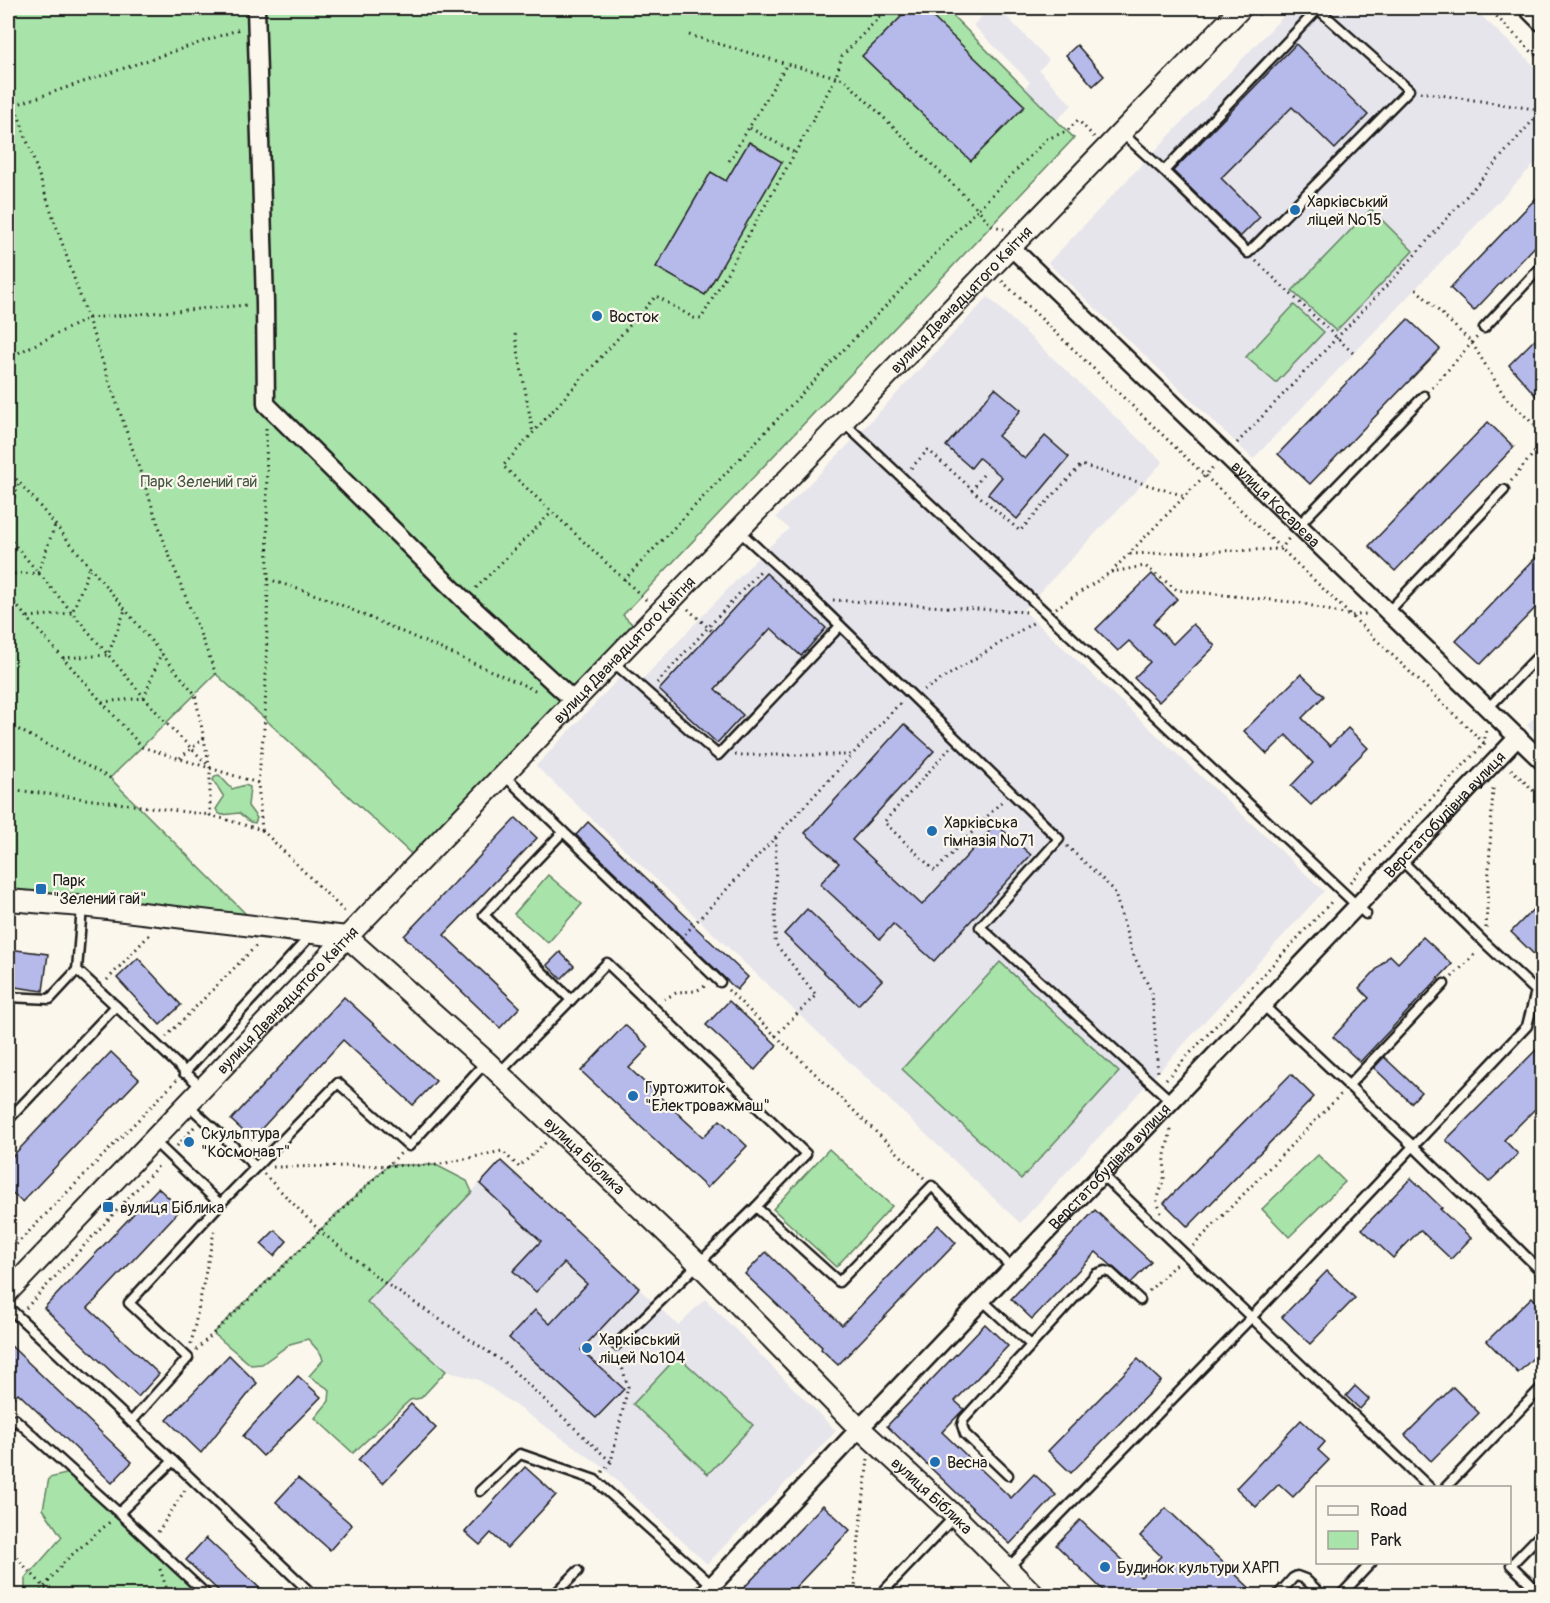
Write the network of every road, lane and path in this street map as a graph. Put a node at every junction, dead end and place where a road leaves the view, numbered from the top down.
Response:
1 (888, 8) edge
2 (1241, 8) edge
3 (1317, 8) edge
4 (1488, 8) edge
5 (1531, 8) edge
6 (256, 16) edge
7 (1542, 19) edge
8 (689, 35) dead end
9 (1542, 62) edge
10 (787, 64) junction
11 (836, 77) junction
12 (8, 85) edge
13 (1409, 90) junction
14 (9, 96) edge
15 (15, 105) junction
16 (1542, 110) edge
17 (749, 128) junction
18 (1121, 132) junction
19 (1095, 138) dead end
20 (795, 153) junction
21 (729, 162) dead end
22 (1164, 171) junction
23 (978, 209) junction
24 (1009, 239) junction
25 (1248, 254) junction
26 (1542, 266) edge
27 (1001, 280) dead end
28 (1416, 289) dead end
29 (265, 303) junction
30 (89, 318) junction
31 (1484, 328) joint
32 (515, 334) dead end
33 (1472, 343) junction
34 (1354, 354) dead end
35 (8, 358) edge
36 (1424, 396) joint
37 (266, 404) junction
38 (843, 422) junction
39 (1542, 432) edge
40 (533, 433) junction
41 (1542, 442) edge
42 (1226, 454) junction
43 (8, 470) edge
44 (907, 472) dead end
45 (983, 475) dead end
46 (1205, 476) junction
47 (19, 483) junction
48 (972, 490) junction
49 (1504, 490) joint
50 (553, 512) junction
51 (8, 514) edge
52 (55, 525) junction
53 (1299, 525) junction
54 (738, 530) junction
55 (8, 537) edge
56 (1281, 549) junction
57 (1128, 554) dead end
58 (771, 560) junction
59 (90, 567) junction
60 (1111, 572) dead end
61 (38, 573) junction
62 (8, 574) edge
63 (268, 579) junction
64 (624, 580) junction
65 (8, 596) edge
66 (463, 599) junction
67 (647, 602) dead end
68 (685, 606) dead end
69 (125, 610) junction
70 (1388, 612) junction
71 (72, 613) junction
72 (1048, 614) junction
73 (1351, 616) junction
74 (27, 617) junction
75 (840, 626) junction
76 (708, 627) junction
77 (712, 632) dead end
78 (1542, 652) edge
79 (161, 653) junction
80 (108, 656) junction
81 (63, 658) junction
82 (612, 661) junction
83 (216, 674) dead end
84 (543, 693) dead end
85 (647, 693) junction
86 (913, 696) junction
87 (144, 698) junction
88 (574, 701) junction
89 (102, 702) junction
90 (1488, 708) junction
91 (8, 724) edge
92 (1518, 736) junction
93 (204, 738) junction
94 (957, 740) junction
95 (1484, 744) junction
96 (191, 748) junction
97 (718, 755) junction
98 (852, 755) junction
99 (1498, 757) junction
100 (179, 758) junction
101 (1542, 760) edge
102 (210, 767) junction
103 (503, 775) junction
104 (110, 778) dead end
105 (1494, 780) dead end
106 (258, 783) junction
107 (8, 789) edge
108 (1011, 792) junction
109 (1542, 799) edge
110 (210, 815) junction
111 (262, 830) junction
112 (563, 832) junction
113 (776, 836) junction
114 (1059, 839) junction
115 (1401, 860) junction
116 (1342, 891) junction
117 (8, 900) edge
118 (82, 906) junction
119 (1361, 910) junction
120 (347, 914) dead end
121 (152, 932) dead end
122 (313, 933) junction
123 (265, 936) dead end
124 (347, 937) junction
125 (677, 942) junction
126 (1485, 944) junction
127 (77, 970) junction
128 (718, 981) junction
129 (1444, 984) joint
130 (102, 986) dead end
131 (1539, 988) edge
132 (8, 997) edge
133 (571, 1000) junction
134 (651, 1005) junction
135 (1263, 1005) junction
136 (116, 1006) junction
137 (776, 1036) junction
138 (161, 1041) dead end
139 (493, 1067) junction
140 (184, 1073) junction
141 (1348, 1086) junction
142 (202, 1088) junction
143 (1158, 1089) junction
144 (1171, 1101) junction
145 (188, 1104) junction
146 (202, 1118) junction
147 (8, 1120) edge
148 (153, 1140) junction
149 (546, 1142) dead end
150 (409, 1146) junction
151 (1413, 1146) junction
152 (168, 1154) junction
153 (388, 1166) junction
154 (256, 1167) junction
155 (1101, 1174) junction
156 (932, 1186) junction
157 (220, 1204) junction
158 (756, 1207) junction
159 (1163, 1219) dead end
160 (320, 1231) junction
161 (8, 1236) edge
162 (16, 1245) junction
163 (1190, 1249) dead end
164 (8, 1253) edge
165 (1182, 1258) dead end
166 (698, 1263) junction
167 (1012, 1268) junction
168 (1542, 1272) edge
169 (8, 1292) edge
170 (982, 1300) junction
171 (1140, 1300) joint
172 (8, 1307) edge
173 (18, 1317) junction
174 (616, 1345) joint
175 (1031, 1345) junction
176 (188, 1358) junction
177 (1542, 1387) edge
178 (131, 1422) junction
179 (8, 1427) edge
180 (860, 1428) junction
181 (869, 1453) dead end
182 (173, 1461) junction
183 (1008, 1475) dead end
184 (192, 1479) junction
185 (1428, 1486) edge
186 (1447, 1486) edge
187 (480, 1491) dead end
188 (119, 1513) junction
189 (955, 1516) junction
190 (1542, 1533) edge
191 (151, 1543) junction
192 (8, 1549) edge
193 (1511, 1563) edge
194 (1371, 1564) edge
195 (1510, 1564) edge
196 (1008, 1569) junction
197 (578, 1571) dead end
198 (44, 1587) junction
199 (707, 1590) edge
200 (882, 1595) edge
201 (1542, 1595) edge
202 (37, 1596) edge
203 (53, 1596) edge
204 (169, 1596) edge
205 (208, 1596) edge
206 (314, 1596) edge
207 (553, 1596) edge
208 (861, 1596) edge
209 (1035, 1596) edge
210 (1277, 1596) edge
211 (1323, 1596) edge
212 (1340, 1596) edge

1 - 11 path
2 - 18 street, вулиця Дванадцятого Квітня
3 - 13 lane
3 - 22 lane
4 - 9 path
5 - 7 main road
6 - 15 path
6 - 29 street
8 - 10 path
10 - 11 path
10 - 17 path
11 - 20 path
11 - 23 path
12 - 14 path
13 - 16 path
13 - 25 lane
14 - 15 path
15 - 30 path
16 - 42 path
17 - 20 path
17 - 21 path
18 - 22 lane
18 - 24 street, вулиця Дванадцятого Квітня
19 - 23 path
20 - 40 path
22 - 25 lane
23 - 24 path
23 - 64 path
24 - 38 street, вулиця Дванадцятого Квітня
24 - 42 street, вулиця Косарєва
25 - 34 path
26 - 31 lane
27 - 46 path
28 - 33 path
29 - 30 path
29 - 37 street
30 - 35 path
30 - 83 path
31 - 33 path
32 - 40 path
33 - 36 path
33 - 39 path
36 - 53 lane
37 - 63 path
37 - 66 street
38 - 54 street, вулиця Дванадцятого Квітня
38 - 72 lane
40 - 50 path
41 - 49 path
42 - 46 path
42 - 53 street, вулиця Косарєва
43 - 47 path
44 - 48 path
45 - 48 path
46 - 48 path
46 - 56 path
47 - 51 path
47 - 52 path
49 - 70 lane
50 - 64 path
50 - 66 path
52 - 59 path
52 - 61 path
53 - 56 path
53 - 70 street, вулиця Косарєва
54 - 58 lane
54 - 82 street, вулиця Дванадцятого Квітня
55 - 61 path
56 - 57 path
56 - 73 path
58 - 75 lane
58 - 76 path
59 - 69 path
59 - 71 path
60 - 73 path
61 - 62 path
61 - 71 path
63 - 84 path
63 - 106 path
64 - 67 path
65 - 74 path
66 - 88 street
68 - 76 path
69 - 79 path
69 - 80 path
70 - 73 path
70 - 90 street, вулиця Косарєва
71 - 74 path
71 - 80 path
72 - 86 path
72 - 116 lane
73 - 95 path
74 - 81 path
75 - 86 lane
75 - 97 lane
76 - 77 path
76 - 85 path
78 - 90 lane
79 - 87 path
79 - 93 path
80 - 81 path
80 - 87 path
81 - 89 path
82 - 85 lane
82 - 88 street, вулиця Дванадцятого Квітня
85 - 97 lane
86 - 94 lane
86 - 98 path
87 - 89 path
87 - 96 path
88 - 103 street, вулиця Дванадцятого Квітня
89 - 100 path
90 - 92 street, вулиця Косарєва
91 - 104 path
92 - 99 street, Верстатобудівна вулиця
92 - 101 street, вулиця Косарєва
93 - 96 path
93 - 102 path
94 - 108 lane
94 - 108 path
95 - 99 path
95 - 116 path
96 - 100 path
96 - 102 path
97 - 98 path
98 - 113 path
99 - 109 path
99 - 115 street, Верстатобудівна вулиця
100 - 102 path
102 - 106 path
102 - 110 path
103 - 112 lane
103 - 124 street, вулиця Дванадцятого Квітня
105 - 126 path
106 - 111 path
107 - 110 path
108 - 114 lane
110 - 111 path
111 - 120 path
112 - 125 lane
112 - 133 lane
113 - 125 path
113 - 137 path
114 - 143 path
114 - 143 lane
115 - 119 street, Верстатобудівна вулиця
115 - 126 lane
116 - 119 lane
116 - 143 path
117 - 118 street
118 - 122 street
118 - 127 lane
119 - 135 street, Верстатобудівна вулиця
121 - 130 path
122 - 124 street
122 - 140 lane
123 - 138 path
124 - 139 street, вулиця Біблика
124 - 142 street, вулиця Дванадцятого Квітня
125 - 128 lane
126 - 129 path
126 - 131 lane
127 - 132 lane
127 - 136 lane
128 - 134 path
128 - 137 path
129 - 141 lane
131 - 151 lane
133 - 134 lane
133 - 139 lane
134 - 158 lane
135 - 141 lane
135 - 144 street, Верстатобудівна вулиця
136 - 140 lane
136 - 147 lane
137 - 156 path
139 - 150 lane
139 - 166 street, вулиця Біблика
140 - 142 lane
140 - 162 path
141 - 151 lane
141 - 163 path
142 - 145 street, вулиця Дванадцятого Квітня
143 - 144 lane
144 - 155 street, Верстатобудівна вулиця
144 - 159 path
145 - 146 lane
145 - 148 street, вулиця Дванадцятого Квітня
146 - 152 path
146 - 154 lane
148 - 152 lane
148 - 169 street, вулиця Дванадцятого Квітня
149 - 153 path
150 - 153 path
150 - 154 lane
151 - 168 lane
151 - 196 lane
152 - 157 lane
152 - 173 path
153 - 154 path
153 - 160 path
154 - 157 lane
154 - 160 path
155 - 167 street, Верстатобудівна вулиця
155 - 185 lane
156 - 158 lane
156 - 167 lane
157 - 176 path
157 - 176 lane
158 - 166 lane
160 - 174 path
160 - 176 path
161 - 162 path
162 - 164 path
165 - 171 path
166 - 174 lane
166 - 180 street, вулиця Біблика
167 - 170 street, Верстатобудівна вулиця
170 - 175 lane
170 - 180 street, Верстатобудівна вулиця
171 - 175 lane
172 - 173 lane
173 - 178 lane
175 - 183 lane
176 - 178 lane
177 - 186 lane
178 - 182 lane
179 - 188 lane
180 - 189 street, вулиця Біблика
180 - 199 street, Верстатобудівна вулиця
181 - 208 path
182 - 184 lane
182 - 188 lane
184 - 191 path
184 - 206 lane
187 - 199 lane
188 - 191 lane
188 - 198 path
189 - 196 street, вулиця Біблика
189 - 200 lane
190 - 193 lane
191 - 204 path
191 - 205 lane
192 - 198 path
194 - 212 lane
195 - 201 lane
196 - 209 street, вулиця Біблика
197 - 207 lane
198 - 202 path
198 - 203 path
210 - 211 lane

